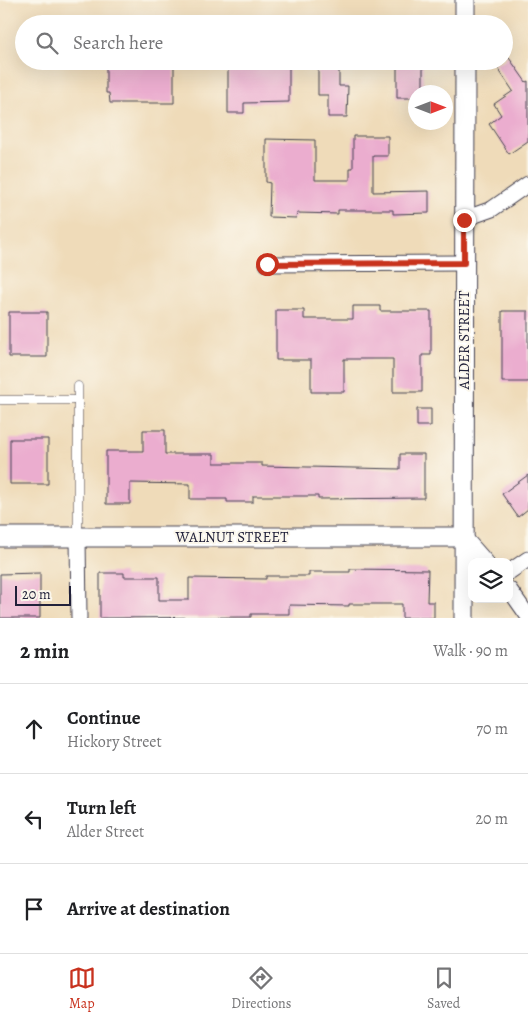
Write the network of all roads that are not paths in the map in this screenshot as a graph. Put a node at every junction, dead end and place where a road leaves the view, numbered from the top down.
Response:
1 (465, 0) edge
2 (465, 15) edge
3 (465, 70) edge
4 (528, 184) edge
5 (464, 220) junction
6 (464, 263) junction
7 (267, 264) dead end
8 (78, 386) dead end
9 (0, 400) edge
10 (78, 400) junction
11 (0, 536) edge
12 (78, 537) junction
13 (464, 537) junction
14 (482, 558) edge
15 (528, 559) edge
16 (513, 569) edge
17 (513, 595) edge
18 (528, 616) edge
19 (79, 618) edge
20 (464, 618) edge

1 - 2 street
3 - 5 street, ALDER STREET
4 - 5 street
5 - 6 street, ALDER STREET
6 - 7 street
6 - 13 street, ALDER STREET
8 - 10 lane
9 - 10 lane
10 - 12 lane
11 - 12 street, WALNUT STREET
12 - 13 street, WALNUT STREET
12 - 19 street
13 - 14 street
13 - 20 street, ALDER STREET
15 - 16 street
17 - 18 street

